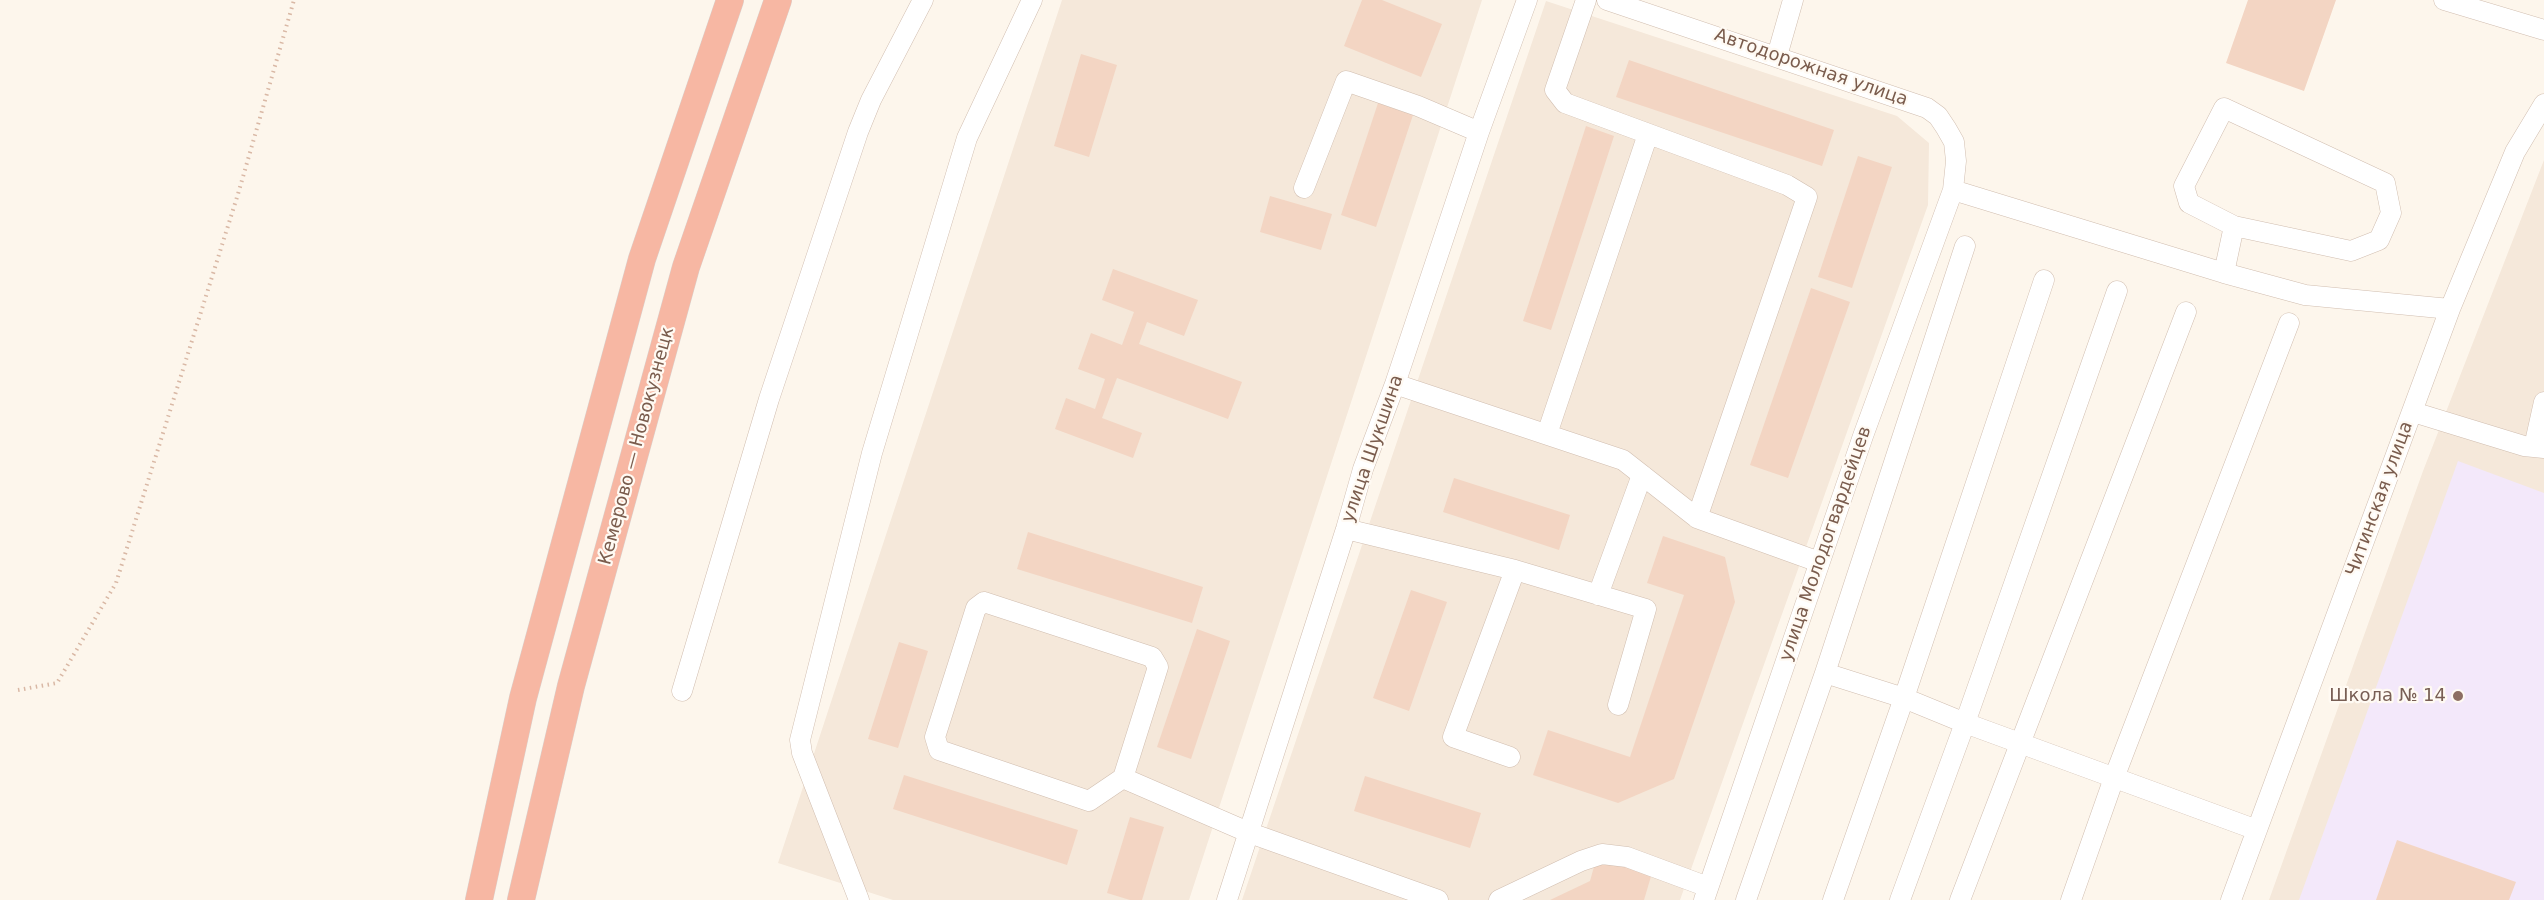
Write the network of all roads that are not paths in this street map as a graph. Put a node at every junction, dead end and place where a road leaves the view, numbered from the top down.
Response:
1 (730, 0) edge
2 (778, 0) edge
3 (923, 0) edge
4 (1032, 0) edge
5 (1527, 0) edge
6 (1586, 0) edge
7 (1607, 0) edge
8 (1793, 0) edge
9 (2444, 0) edge
10 (2544, 30) edge
11 (1777, 56) junction
12 (2544, 105) edge
13 (2536, 131) edge
14 (1479, 132) junction
15 (1648, 134) junction
16 (1304, 188) dead end
17 (1953, 190) junction
18 (2235, 226) junction
19 (1965, 246) dead end
20 (2224, 273) junction
21 (2044, 280) dead end
22 (2117, 291) dead end
23 (2450, 309) junction
24 (2186, 312) dead end
25 (2289, 323) dead end
26 (1395, 384) junction
27 (2544, 402) edge
28 (2413, 412) junction
29 (1547, 434) junction
30 (2539, 448) edge
31 (1642, 475) junction
32 (1697, 518) junction
33 (1346, 529) junction
34 (1820, 562) junction
35 (1515, 570) junction
36 (1598, 595) junction
37 (1824, 673) junction
38 (682, 691) dead end
39 (1904, 698) junction
40 (1618, 705) dead end
41 (1965, 723) junction
42 (2020, 743) junction
43 (1510, 758) dead end
44 (1122, 778) junction
45 (2114, 778) junction
46 (2257, 830) junction
47 (1250, 832) junction
48 (1706, 893) edge
49 (479, 900) edge
50 (521, 900) edge
51 (859, 900) edge
52 (1227, 900) edge
53 (1438, 900) edge
54 (1499, 900) edge
55 (1746, 900) edge
56 (1833, 900) edge
57 (1900, 900) edge
58 (1960, 900) edge
59 (2071, 900) edge
60 (2231, 900) edge

1 - 49 highway
2 - 50 highway, Кемерово — Новокузнецк
3 - 38 street
4 - 51 street
5 - 14 street, улица Шукшина
6 - 15 street
7 - 11 street, Автодорожная улица
8 - 11 street
9 - 10 street
11 - 17 street, Автодорожная улица
12 - 13 street, Читинская улица
13 - 23 street, Читинская улица
14 - 16 street
14 - 26 street, улица Шукшина
15 - 29 street
15 - 32 street
17 - 20 street
17 - 34 street, улица Молодогвардейцев
18 - 18 street
18 - 20 street
19 - 37 street
20 - 23 street
21 - 39 street
22 - 41 street
23 - 28 street, Читинская улица
24 - 42 street
25 - 45 street
26 - 29 street
26 - 33 street, улица Шукшина
27 - 30 street
28 - 30 street
28 - 46 street, Читинская улица
29 - 31 street
31 - 32 street
31 - 36 street
32 - 34 street
33 - 35 street
33 - 47 street, улица Шукшина
34 - 48 street, улица Молодогвардейцев
35 - 36 street
35 - 43 street
36 - 40 street
37 - 39 street
37 - 55 street
39 - 41 street
39 - 56 street
41 - 42 street
41 - 57 street
42 - 45 street
42 - 58 street
44 - 44 street
44 - 47 street
45 - 46 street
45 - 59 street
46 - 60 street, Читинская улица
47 - 52 street, улица Шукшина
47 - 53 street
48 - 54 street

